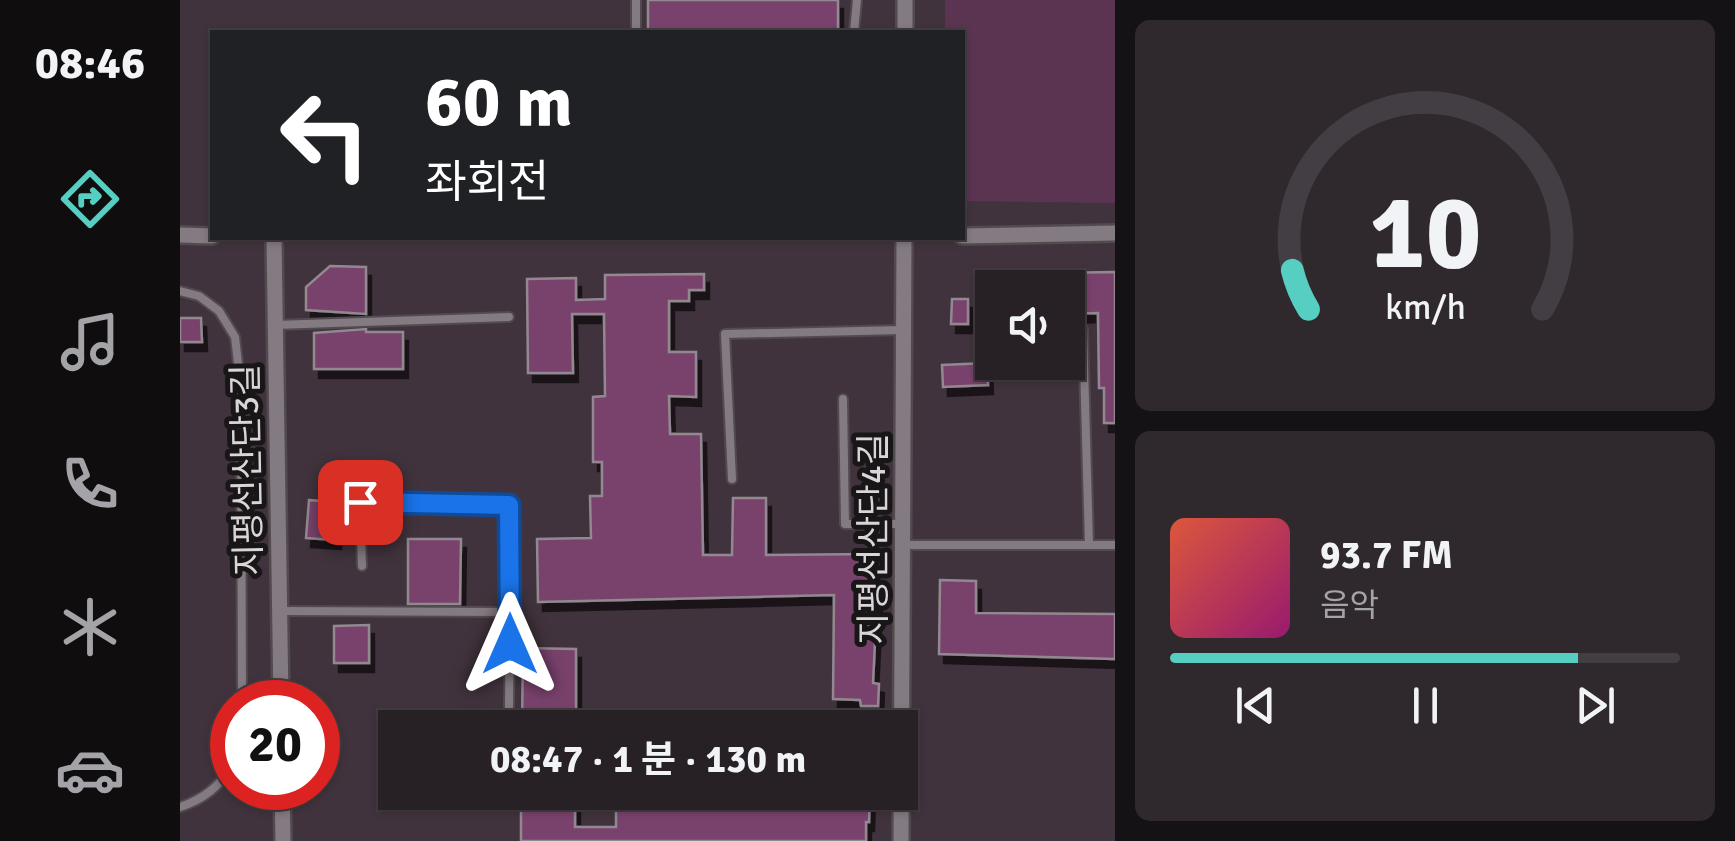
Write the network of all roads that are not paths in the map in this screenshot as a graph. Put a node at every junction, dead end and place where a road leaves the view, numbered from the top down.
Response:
1 (636, 0) edge
2 (857, 0) edge
3 (905, 0) edge
4 (636, 30) edge
5 (854, 30) edge
6 (904, 30) edge
7 (1115, 233) edge
8 (180, 236) edge
9 (210, 236) edge
10 (965, 236) edge
11 (274, 240) edge
12 (904, 240) edge
13 (180, 290) edge
14 (509, 316) dead end
15 (275, 325) junction
16 (903, 330) junction
17 (1085, 372) edge
18 (843, 399) dead end
19 (732, 479) dead end
20 (902, 524) junction
21 (902, 546) junction
22 (1089, 546) junction
23 (1115, 546) edge
24 (362, 566) dead end
25 (279, 611) junction
26 (510, 612) junction
27 (242, 680) edge
28 (281, 680) edge
29 (509, 708) dead end
30 (902, 710) edge
31 (210, 792) edge
32 (180, 807) edge
33 (282, 810) edge
34 (902, 810) edge
35 (283, 841) edge
36 (902, 841) edge

1 - 4 lane
2 - 5 lane
3 - 6 street
7 - 10 street
8 - 9 street
11 - 15 street, 지평선산단3길
12 - 16 street, 지평선산단4길
13 - 27 lane
14 - 15 lane
15 - 25 street, 지평선산단3길
16 - 19 lane
16 - 20 street, 지평선산단4길
17 - 22 lane
18 - 20 lane
20 - 21 street, 지평선산단4길
21 - 22 lane
21 - 30 street, 지평선산단4길
22 - 23 lane
24 - 26 lane
25 - 26 lane
25 - 28 street, 지평선산단3길
26 - 29 lane
31 - 32 lane
33 - 35 street
34 - 36 street, 지평선산단4길

